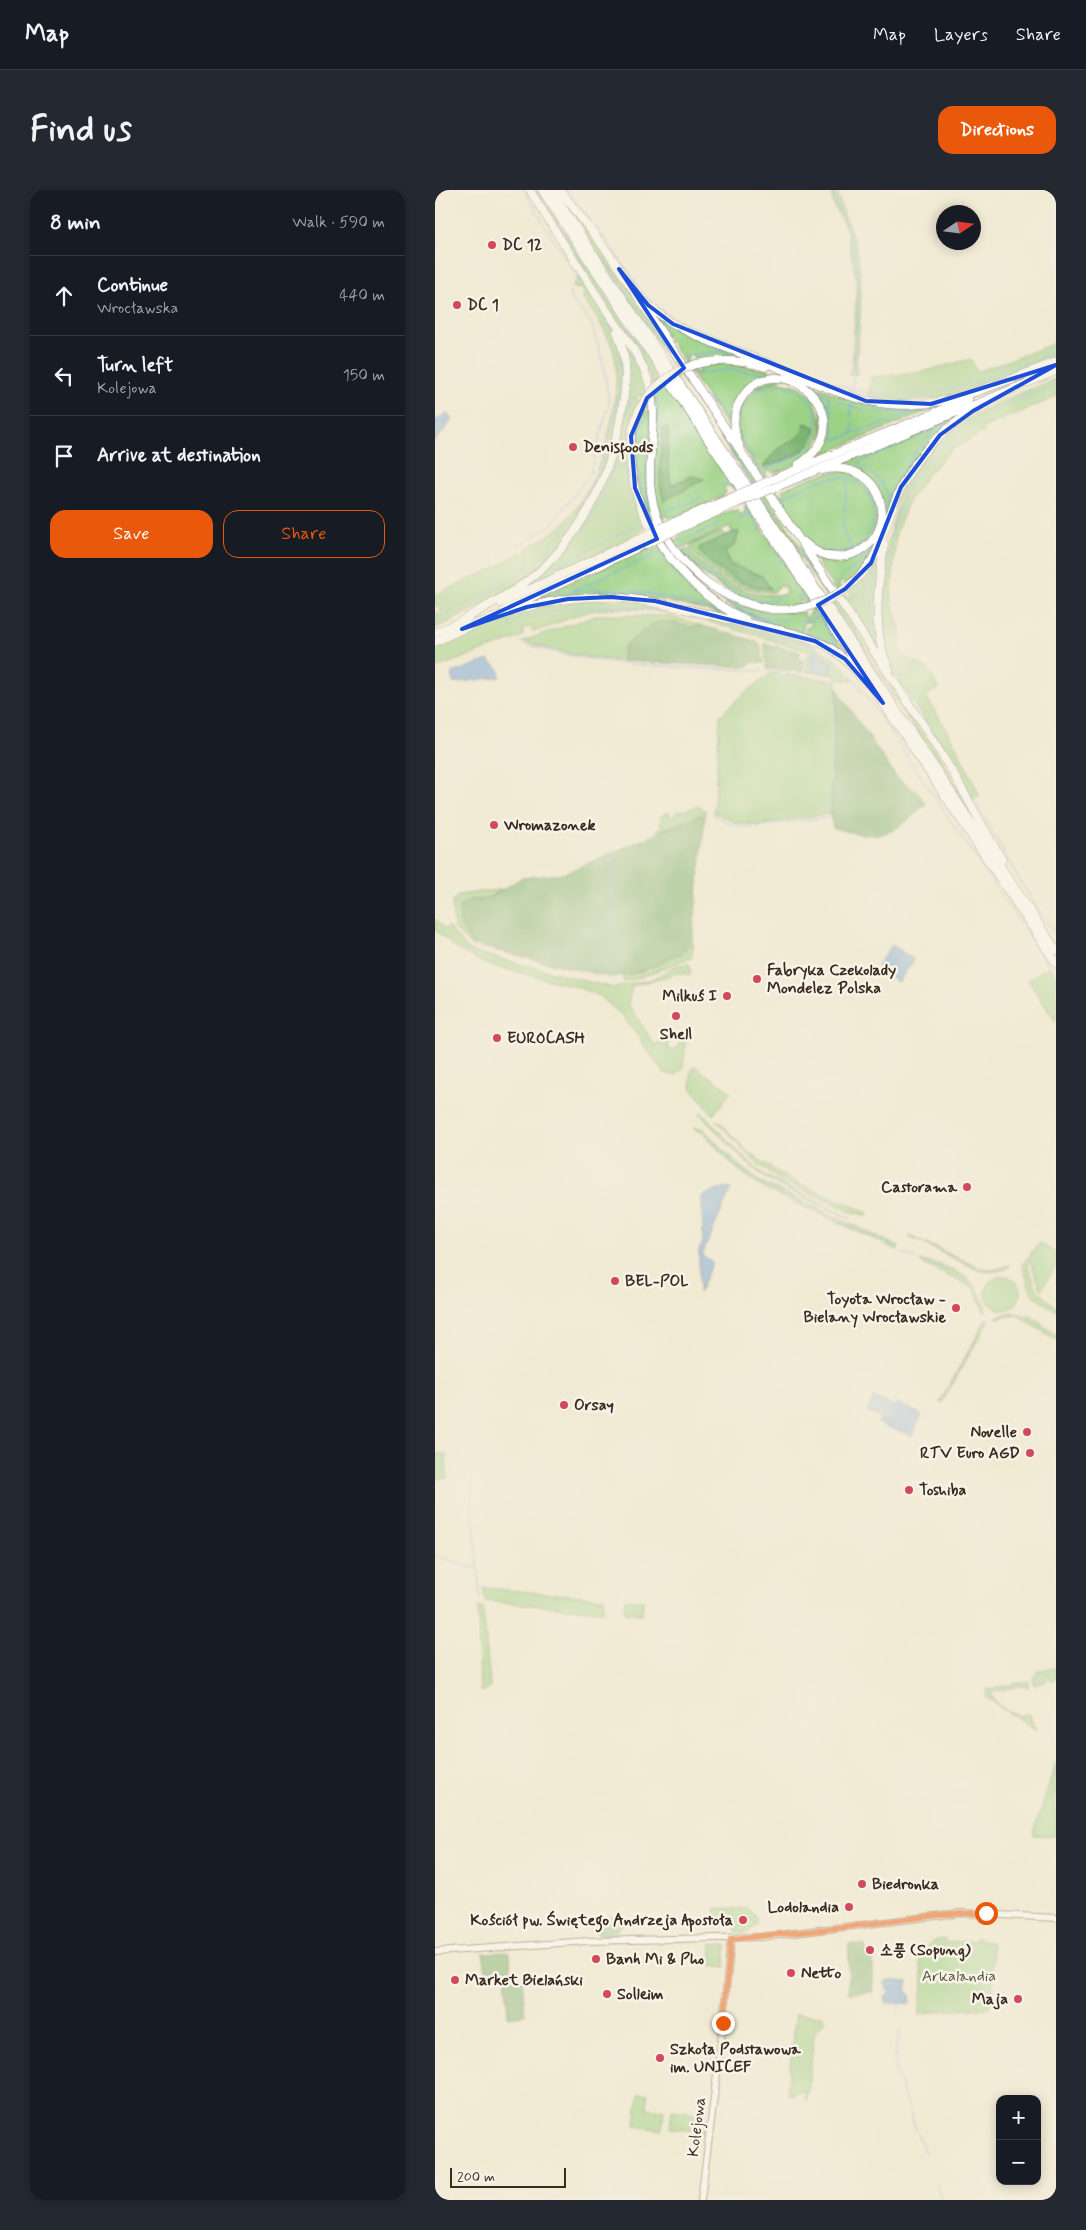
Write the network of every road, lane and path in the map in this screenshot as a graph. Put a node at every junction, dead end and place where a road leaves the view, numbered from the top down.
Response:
1 (530, 190) edge
2 (542, 190) edge
3 (551, 190) edge
4 (560, 190) edge
5 (619, 269) junction
6 (609, 314) junction
7 (1056, 362) edge
8 (1035, 370) junction
9 (1056, 371) edge
10 (807, 380) junction
11 (1023, 385) junction
12 (929, 419) junction
13 (748, 462) junction
14 (783, 475) junction
15 (797, 477) junction
16 (735, 500) junction
17 (889, 517) junction
18 (790, 526) junction
19 (646, 540) junction
20 (465, 619) junction
21 (762, 626) junction
22 (462, 630) junction
23 (435, 633) edge
24 (435, 642) edge
25 (905, 698) junction
26 (883, 704) junction
27 (1013, 885) junction
28 (1056, 950) edge
29 (1056, 963) edge
30 (1056, 1918) edge
31 (731, 1939) junction
32 (435, 1952) edge
33 (701, 2200) edge

1 - 6 highway
2 - 26 highway
3 - 27 highway
4 - 5 highway
5 - 10 highway
5 - 13 highway
6 - 17 highway, bridge
6 - 20 highway
7 - 8 highway
8 - 10 highway
8 - 12 highway
9 - 11 highway
10 - 21 highway, bridge
11 - 12 highway
11 - 17 highway
12 - 14 highway
12 - 15 highway
13 - 14 highway
13 - 18 highway
14 - 16 highway, bridge
15 - 16 highway, bridge
15 - 18 highway
16 - 19 highway, bridge
17 - 25 highway
18 - 25 highway
19 - 20 highway
19 - 22 highway
20 - 23 highway
21 - 22 highway
21 - 26 highway
22 - 24 highway
25 - 27 highway
26 - 29 highway
27 - 28 highway
30 - 31 main road
31 - 32 main road
31 - 33 main road, Kolejowa

